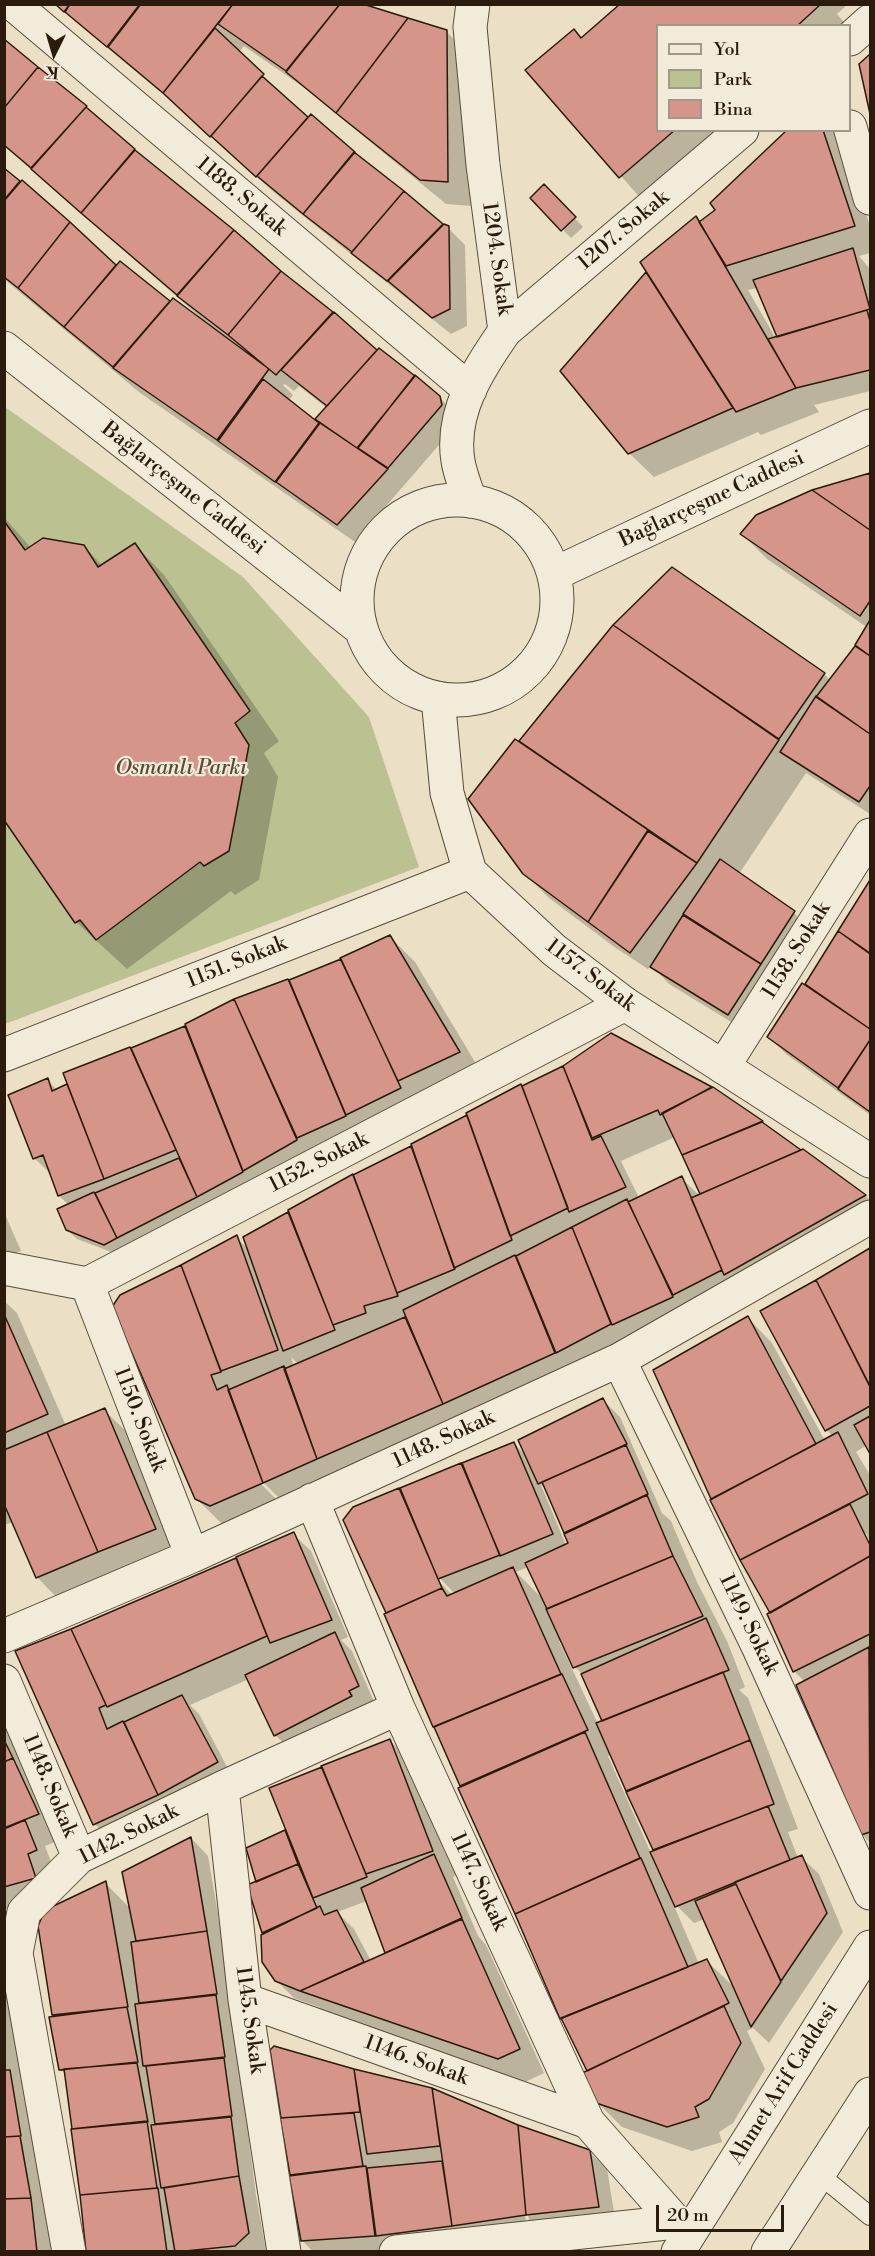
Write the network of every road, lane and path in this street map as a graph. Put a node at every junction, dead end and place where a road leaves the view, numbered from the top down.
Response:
1 (13, 4) edge
2 (470, 5) edge
3 (870, 21) edge
4 (851, 37) edge
5 (740, 132) edge
6 (850, 132) edge
7 (870, 198) edge
8 (505, 330) junction
9 (4, 348) edge
10 (470, 390) junction
11 (870, 426) edge
12 (470, 501) junction
13 (554, 574) junction
14 (361, 629) junction
15 (438, 698) junction
16 (870, 835) edge
17 (470, 872) junction
18 (625, 1004) junction
19 (4, 1055) edge
20 (723, 1067) junction
21 (870, 1161) edge
22 (870, 1218) edge
23 (4, 1268) edge
24 (87, 1284) junction
25 (619, 1360) junction
26 (312, 1500) junction
27 (192, 1556) junction
28 (4, 1636) edge
29 (4, 1681) edge
30 (398, 1708) junction
31 (222, 1788) junction
32 (79, 1857) junction
33 (870, 1893) edge
34 (870, 1947) edge
35 (245, 2000) junction
36 (870, 2094) edge
37 (588, 2122) junction
38 (820, 2175) junction
39 (870, 2216) edge
40 (683, 2233) edge
41 (69, 2252) edge
42 (284, 2252) edge
43 (396, 2252) edge
44 (768, 2252) edge

1 - 10 street, 1188. Sokak
2 - 8 street, 1204. Sokak
3 - 4 street
5 - 8 street, 1207. Sokak
6 - 7 street
8 - 10 street, 1204. Sokak
9 - 14 street, Bağlarçeşme Caddesi
10 - 12 street, 1204. Sokak
11 - 13 street, Bağlarçeşme Caddesi
12 - 13 street
12 - 14 street
13 - 15 street
14 - 15 street
15 - 17 street
16 - 20 street, 1158. Sokak
17 - 18 street, 1157. Sokak
17 - 19 street, 1151. Sokak
18 - 20 street, 1157. Sokak
18 - 24 street, 1152. Sokak
20 - 21 street, 1157. Sokak
22 - 25 street, 1148. Sokak
23 - 24 street
24 - 27 street, 1150. Sokak
25 - 26 street, 1148. Sokak
25 - 33 street, 1149. Sokak
26 - 27 street, 1148. Sokak
26 - 30 street, 1147. Sokak
27 - 28 street, 1148. Sokak
29 - 32 street, 1148. Sokak
30 - 31 street, 1142. Sokak
30 - 37 street, 1147. Sokak
31 - 32 street, 1142. Sokak
31 - 35 street, 1145. Sokak
32 - 41 street, 1142. Sokak
34 - 40 street, Ahmet Arif Caddesi
35 - 37 street, 1146. Sokak
35 - 42 street, 1145. Sokak
36 - 38 street
37 - 40 street, 1147. Sokak
38 - 39 lane
38 - 44 street
40 - 43 street

